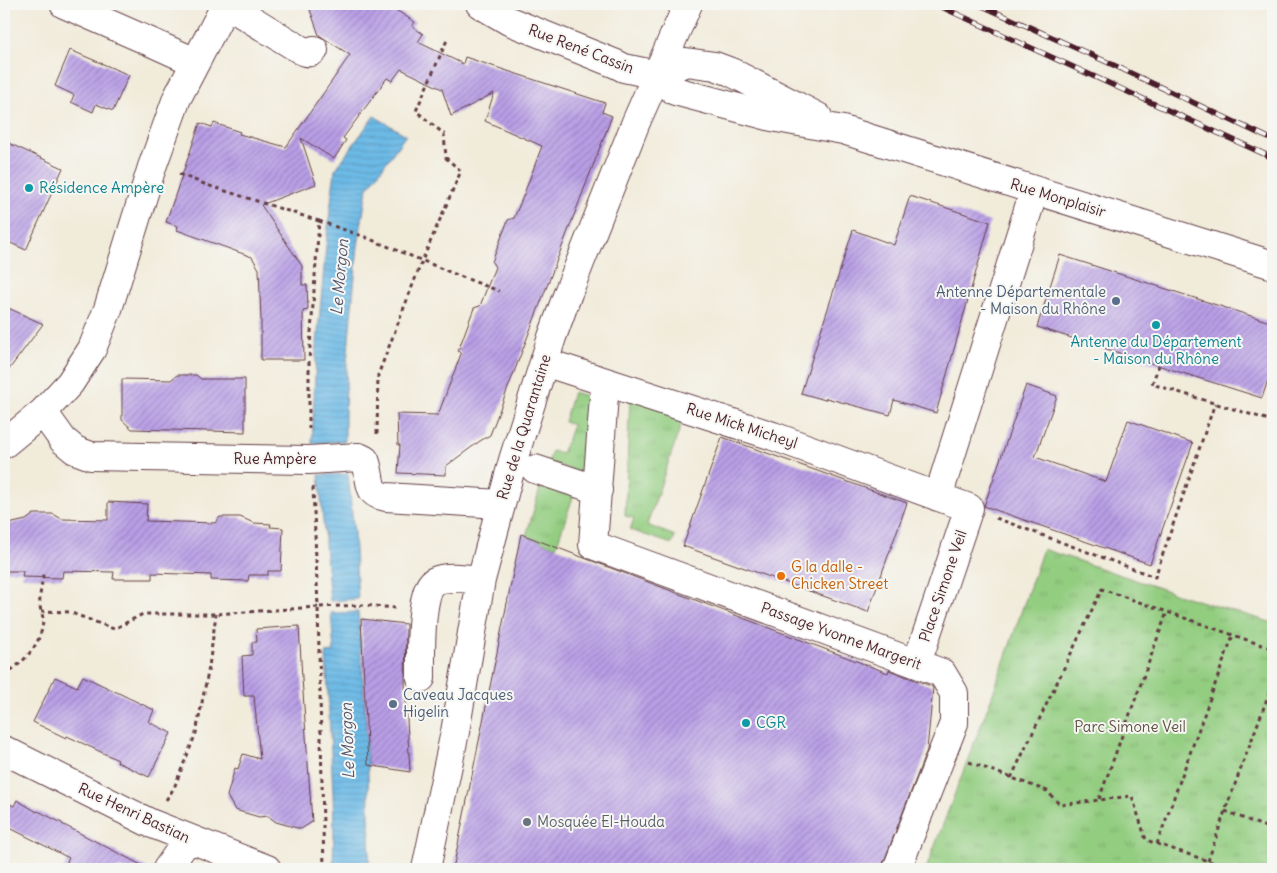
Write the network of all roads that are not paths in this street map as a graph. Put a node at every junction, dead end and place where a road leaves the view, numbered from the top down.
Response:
1 (64, 4) edge
2 (226, 4) edge
3 (481, 4) edge
4 (688, 4) edge
5 (314, 50) dead end
6 (195, 62) junction
7 (657, 75) junction
8 (1034, 191) junction
9 (1273, 265) edge
10 (544, 362) junction
11 (605, 382) junction
12 (42, 412) junction
13 (4, 444) edge
14 (535, 469) dead end
15 (598, 490) junction
16 (938, 497) junction
17 (500, 504) junction
18 (969, 508) joint
19 (482, 580) junction
20 (917, 663) junction
21 (421, 678) dead end
22 (4, 750) edge
23 (188, 839) junction
24 (167, 869) edge
25 (266, 869) edge
26 (426, 869) edge
27 (897, 869) edge

1 - 6 street
2 - 5 street
2 - 6 street
3 - 7 street, Rue René Cassin
4 - 7 street, Rue de la Quarantaine
6 - 12 street
7 - 8 street, Rue Monplaisir
7 - 10 street, Rue de la Quarantaine
8 - 9 street, Rue Monplaisir
8 - 16 street
10 - 11 street, Rue Mick Micheyl
10 - 17 street, Rue de la Quarantaine
11 - 15 street, Passage Yvonne Margerit
11 - 16 street, Rue Mick Micheyl
12 - 13 street
12 - 17 street, Rue Ampère
14 - 15 street
15 - 20 street, Passage Yvonne Margerit
16 - 18 street, Rue Mick Micheyl
17 - 19 street, Rue de la Quarantaine
18 - 20 street, Place Simone Veil
19 - 21 street
19 - 26 street, Rue de la Quarantaine
20 - 27 street, Passage Yvonne Margerit
22 - 23 street, Rue Henri Bastian
23 - 24 street
23 - 25 street, Rue Henri Bastian

